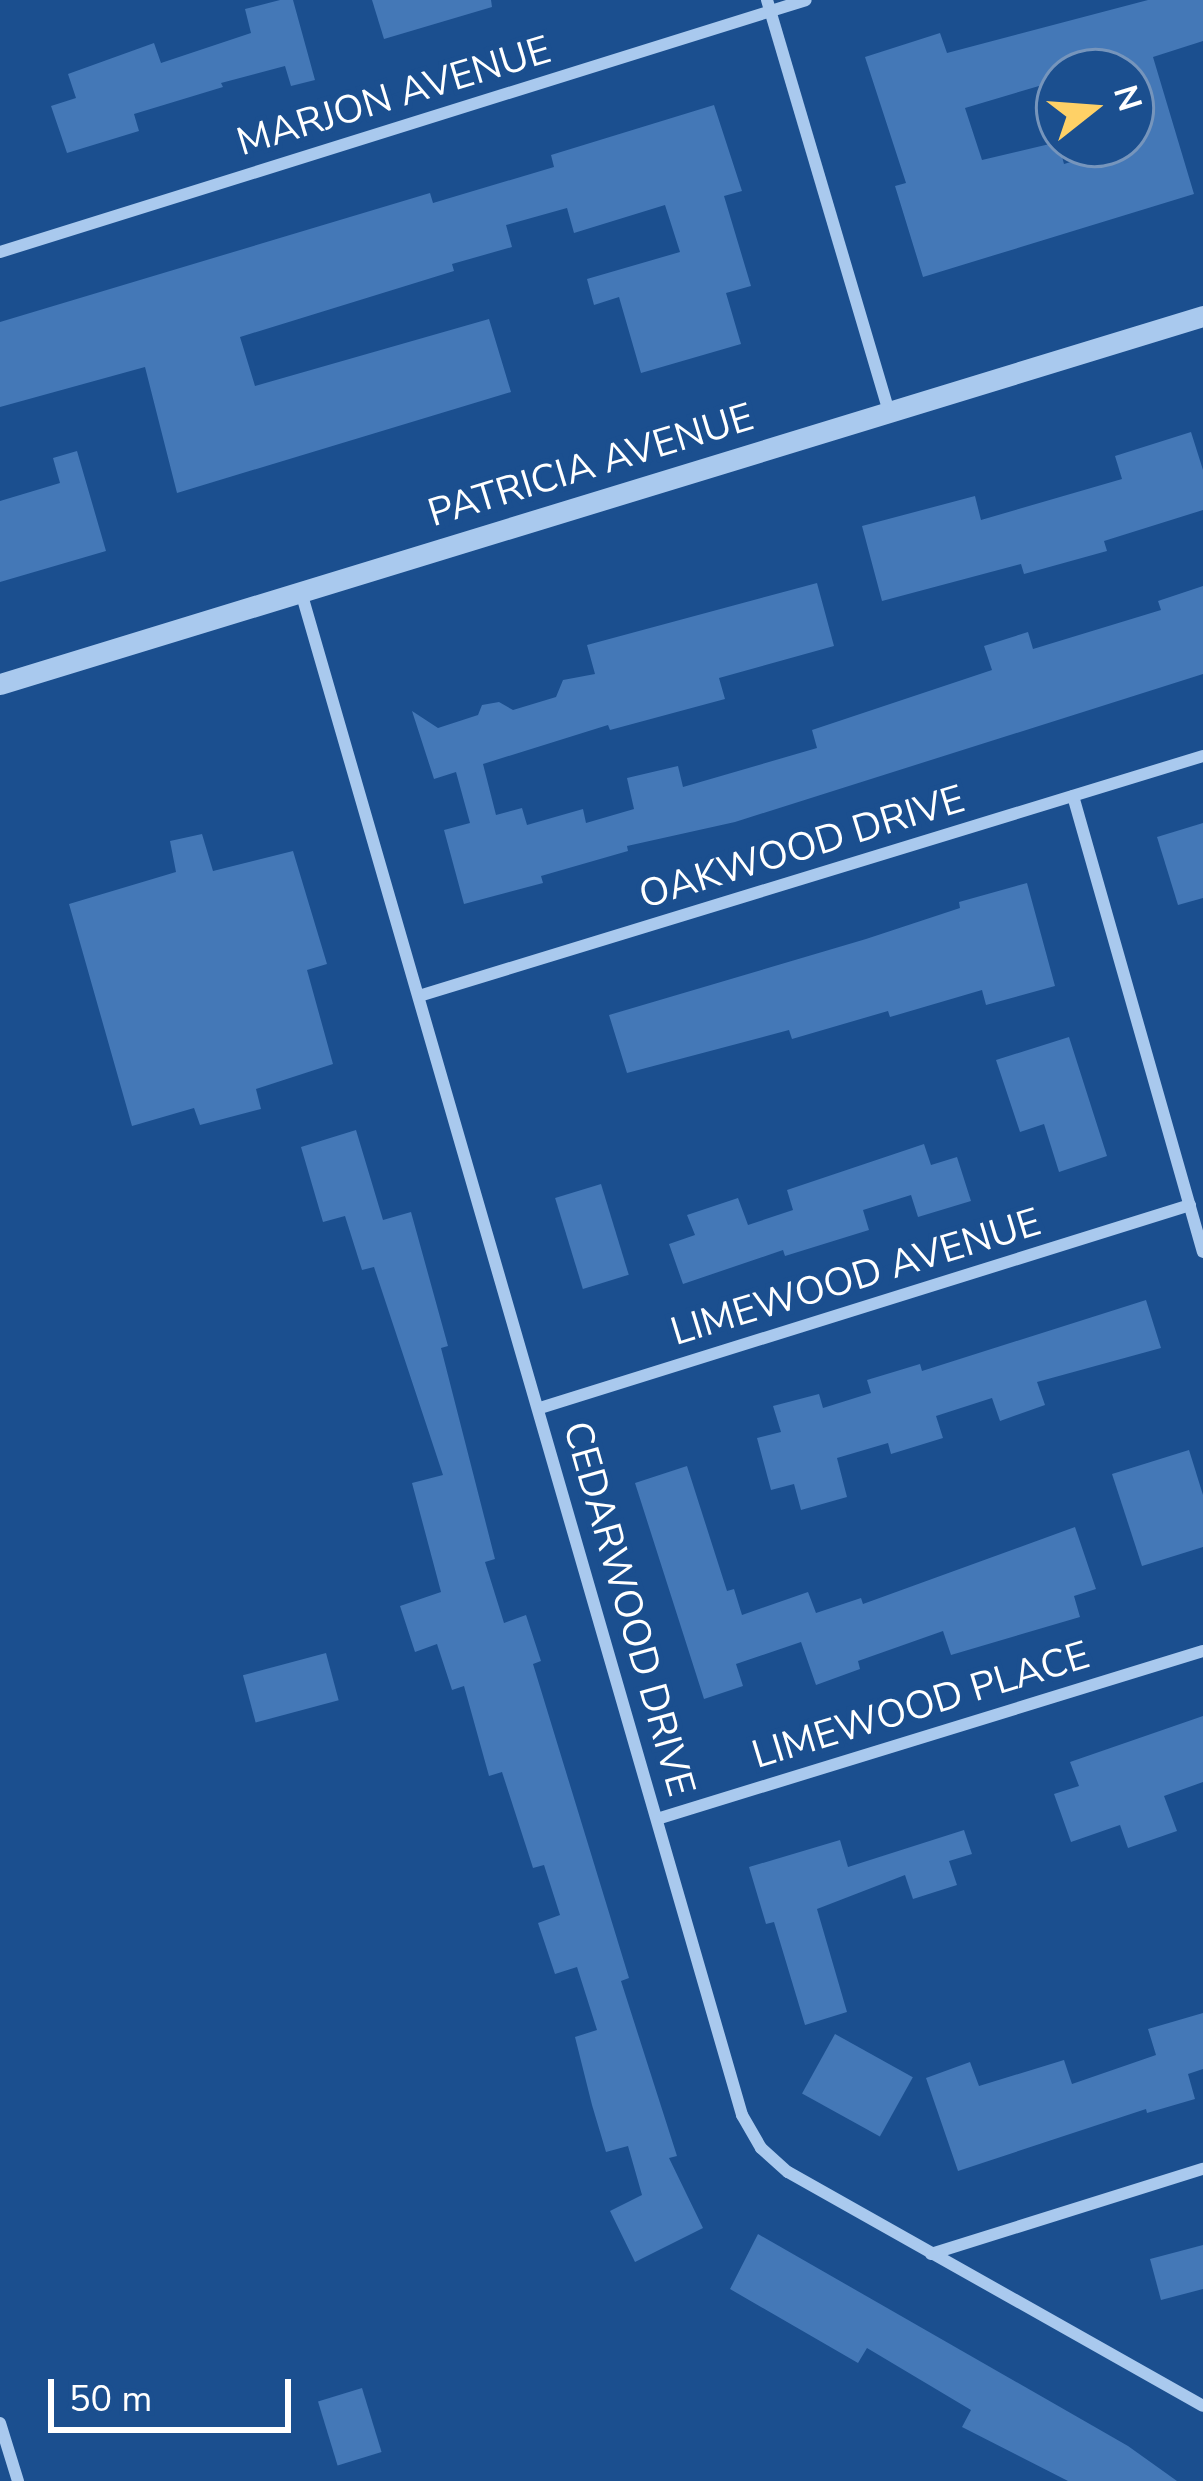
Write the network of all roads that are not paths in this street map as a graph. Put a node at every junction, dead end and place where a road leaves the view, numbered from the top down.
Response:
1 (806, 0) edge
2 (769, 6) edge
3 (0, 252) edge
4 (1203, 316) edge
5 (890, 414) junction
6 (301, 592) junction
7 (0, 684) edge
8 (1203, 756) edge
9 (1073, 796) junction
10 (419, 996) junction
11 (1190, 1205) junction
12 (1203, 1252) edge
13 (540, 1408) junction
14 (1203, 1651) edge
15 (657, 1819) junction
16 (1203, 2169) edge
17 (931, 2254) junction
18 (1203, 2406) edge
19 (0, 2422) edge
20 (18, 2481) edge

1 - 2 street, MARJON AVENUE
2 - 3 street, MARJON AVENUE
2 - 5 street
4 - 5 street, PATRICIA AVENUE
5 - 6 street, PATRICIA AVENUE
6 - 7 street, PATRICIA AVENUE
6 - 10 street, CEDARWOOD DRIVE
8 - 9 street, OAKWOOD DRIVE
9 - 10 street, OAKWOOD DRIVE
9 - 11 street
10 - 13 street, CEDARWOOD DRIVE
11 - 12 street
11 - 13 street, LIMEWOOD AVENUE
13 - 15 street, CEDARWOOD DRIVE
14 - 15 street, LIMEWOOD PLACE
15 - 17 street, CEDARWOOD DRIVE
16 - 17 street
17 - 18 street, CEDARWOOD DRIVE
19 - 20 street

